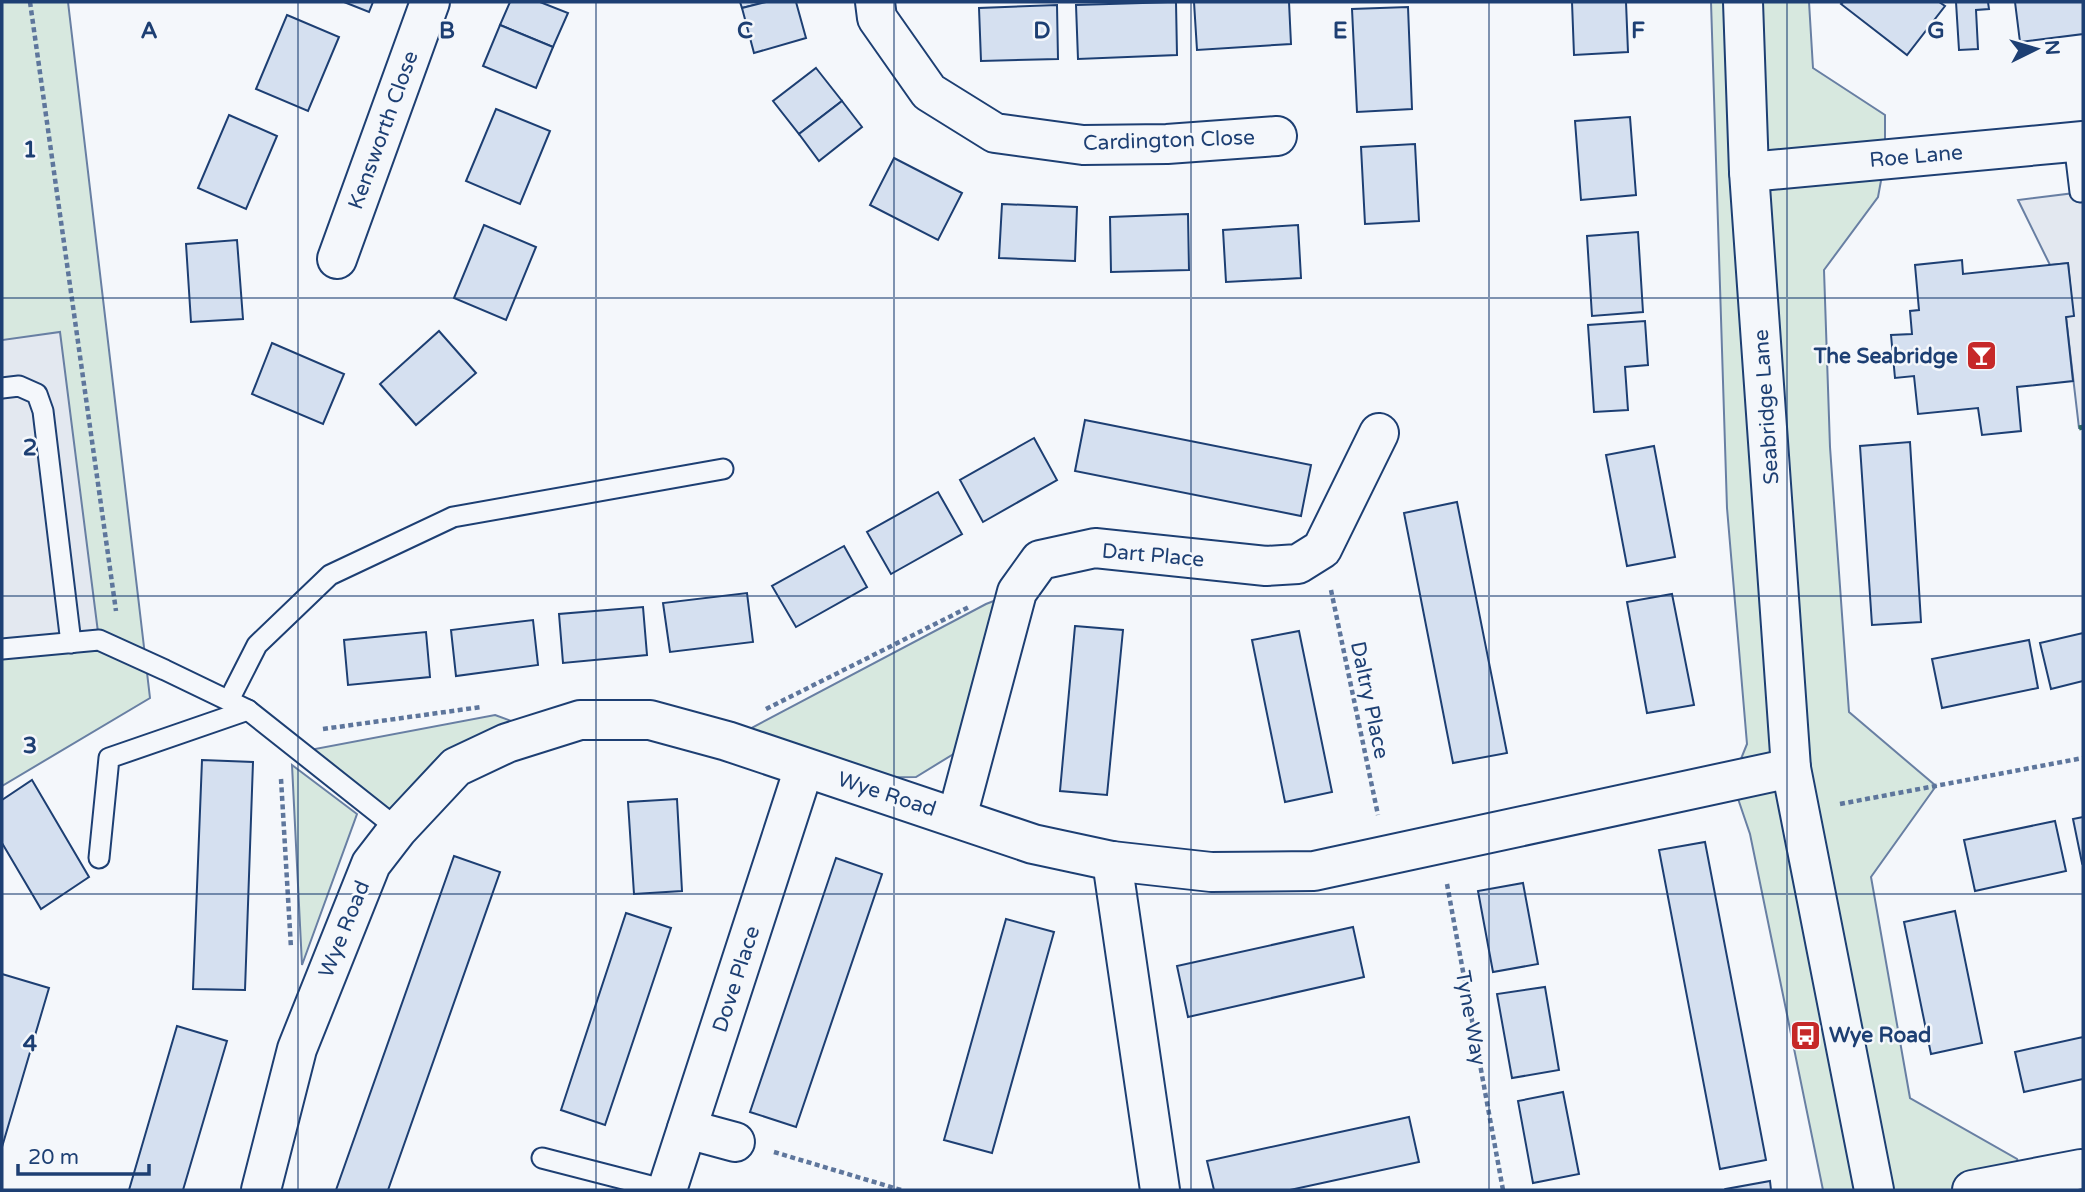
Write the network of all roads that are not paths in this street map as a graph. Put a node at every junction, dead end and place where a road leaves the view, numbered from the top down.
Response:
1 (429, 2) edge
2 (875, 2) edge
3 (1743, 2) edge
4 (1276, 136) dead end
5 (2079, 141) edge
6 (1749, 172) junction
7 (2080, 192) dead end
8 (337, 259) dead end
9 (2, 388) edge
10 (1379, 433) dead end
11 (723, 469) dead end
12 (71, 643) junction
13 (2, 649) edge
14 (229, 700) junction
15 (248, 710) junction
16 (804, 768) junction
17 (1791, 768) junction
18 (957, 817) junction
19 (398, 829) junction
20 (99, 858) dead end
21 (1112, 861) junction
22 (687, 1129) junction
23 (735, 1142) road end
24 (542, 1158) dead end
25 (2081, 1169) dead end
26 (261, 1190) edge
27 (666, 1190) edge
28 (1160, 1190) edge
29 (1874, 1190) edge
30 (1972, 1190) edge

1 - 8 street, Kensworth Close
2 - 4 street, Cardington Close
3 - 6 street, Seabridge Lane
5 - 6 street, Roe Lane
5 - 7 lane
6 - 17 street, Seabridge Lane
9 - 12 lane
10 - 18 street, Dart Place
11 - 14 lane
12 - 13 lane
12 - 14 lane
14 - 15 lane
15 - 19 lane
15 - 20 lane
16 - 18 street, Wye Road
16 - 19 street, Wye Road
16 - 22 street, Dove Place
17 - 21 street, Wye Road
17 - 29 street, Seabridge Lane
18 - 21 street, Wye Road
19 - 26 street, Wye Road
21 - 28 street
22 - 23 street
22 - 27 street, Dove Place
24 - 27 lane
25 - 30 street

